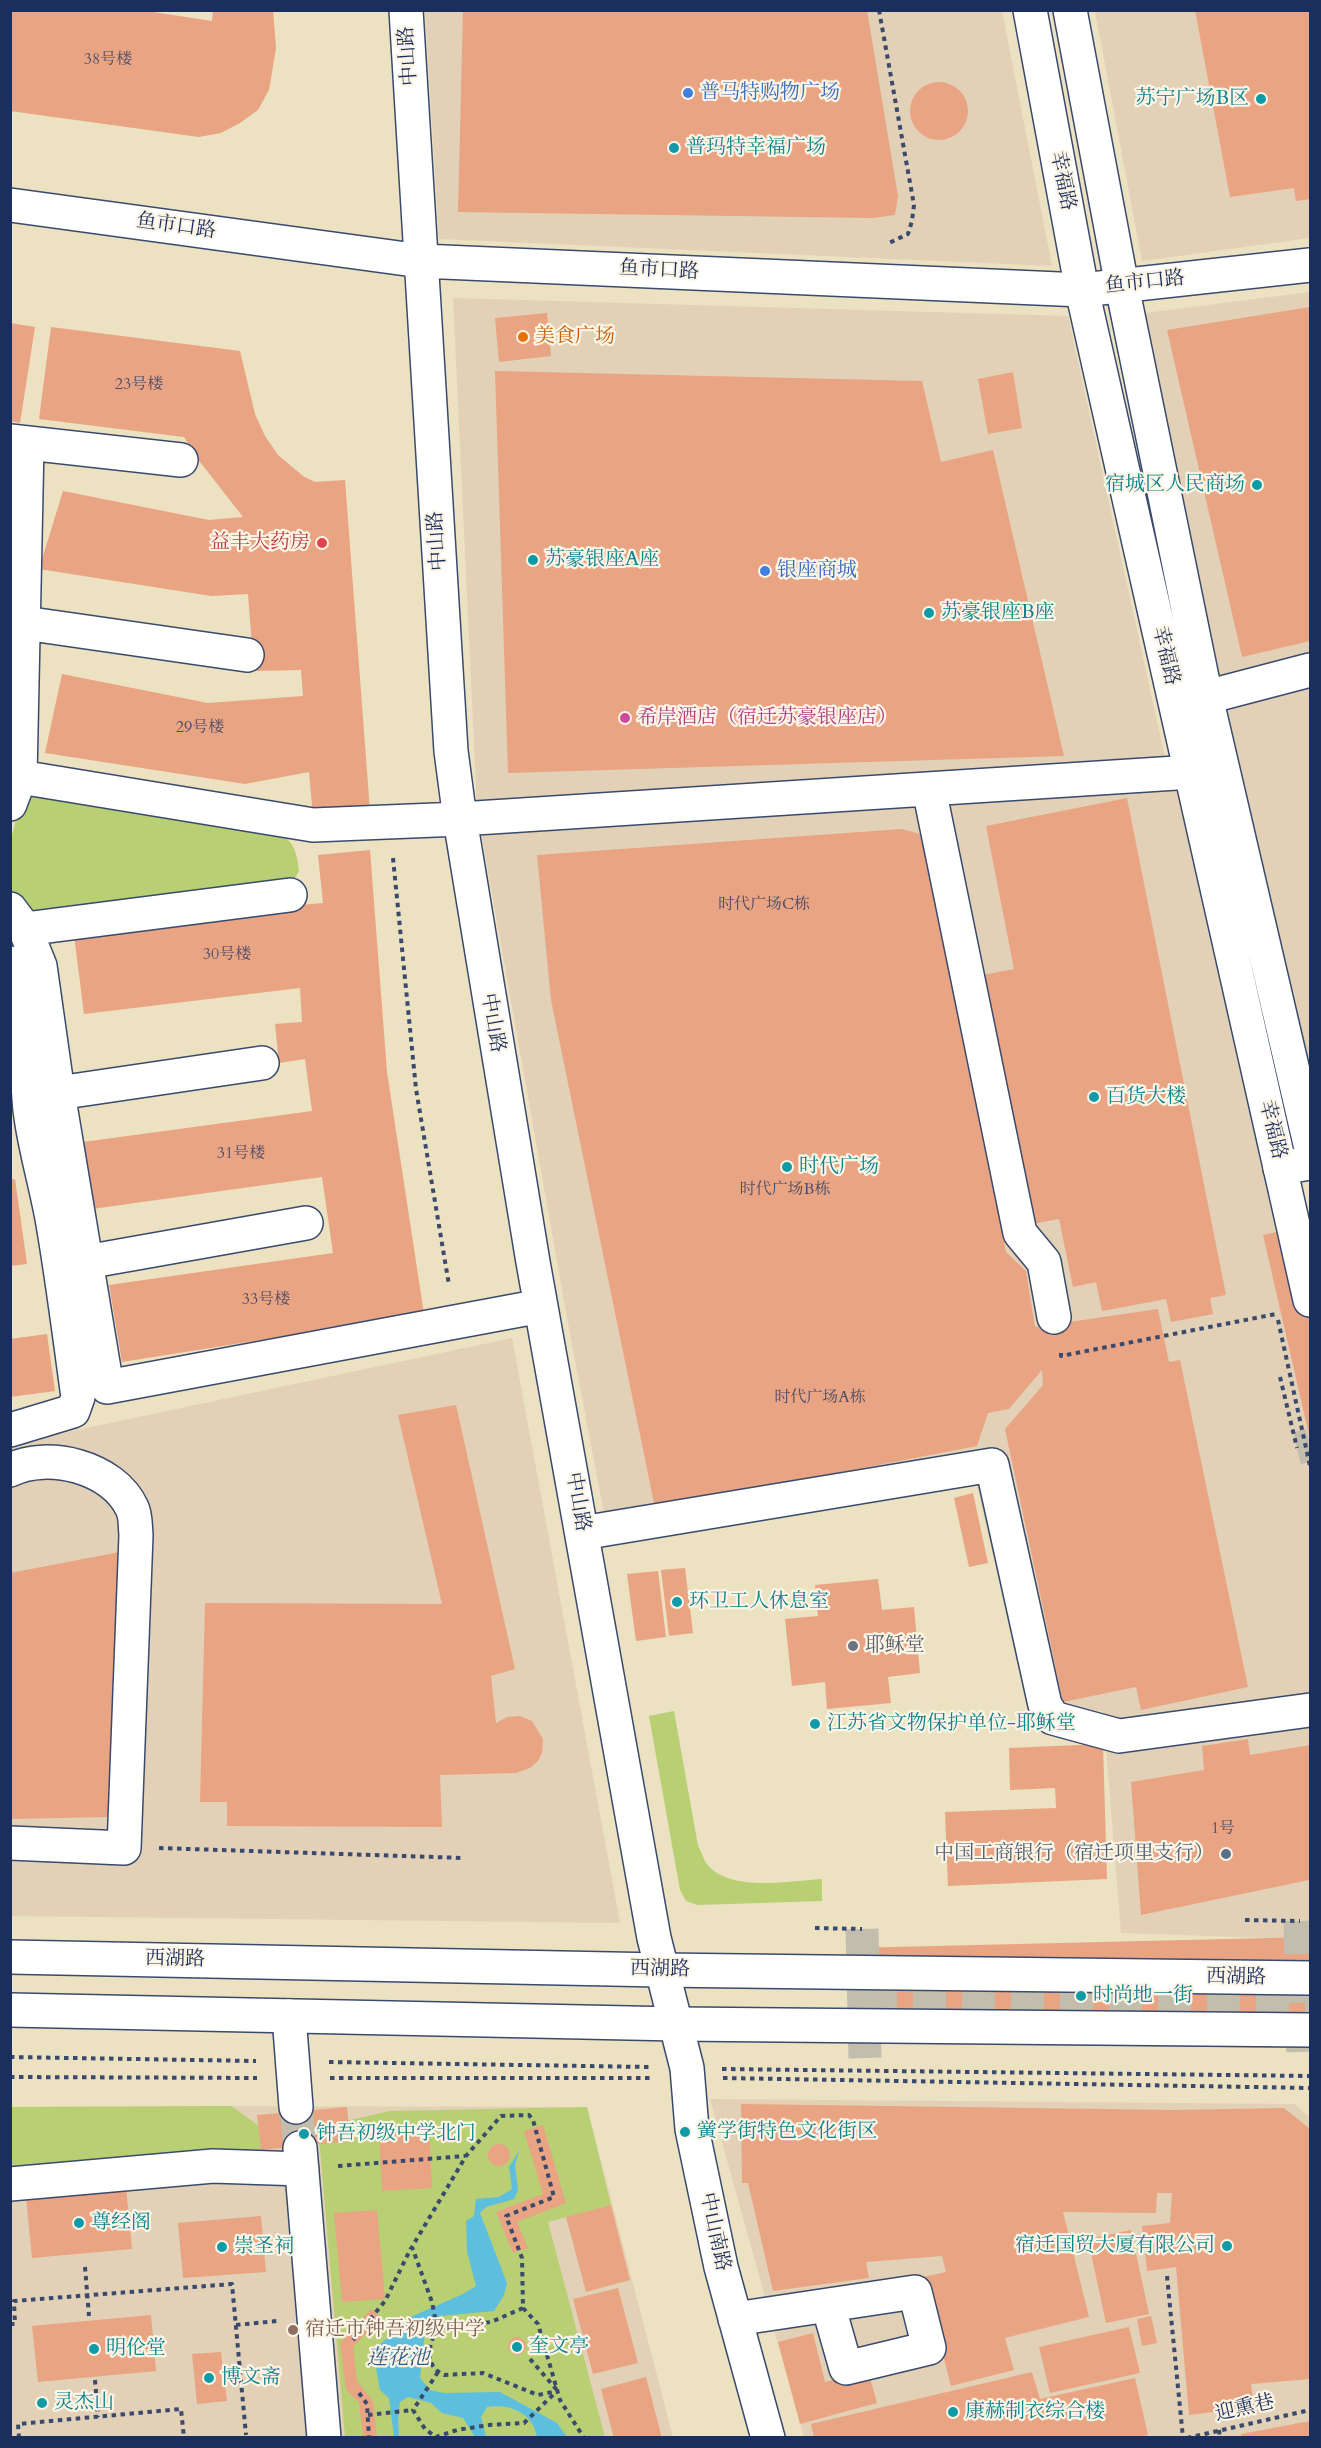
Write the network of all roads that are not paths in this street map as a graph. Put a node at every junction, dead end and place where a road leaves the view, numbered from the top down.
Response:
1 (406, 10) edge
2 (1030, 10) edge
3 (1070, 10) edge
4 (10, 205) edge
5 (422, 261) junction
6 (1311, 265) edge
7 (1122, 286) junction
8 (1082, 290) junction
9 (19, 442) edge
10 (181, 460) dead end
11 (17, 622) edge
12 (247, 655) dead end
13 (1311, 670) edge
14 (1191, 701) junction
15 (1192, 772) junction
16 (929, 789) junction
17 (15, 790) edge
18 (460, 819) junction
19 (290, 895) dead end
20 (18, 919) edge
21 (10, 963) edge
22 (262, 1064) dead end
23 (58, 1093) junction
24 (1311, 1144) edge
25 (1295, 1166) edge
26 (306, 1223) dead end
27 (86, 1262) junction
28 (1311, 1300) edge
29 (541, 1306) junction
30 (1054, 1317) road end
31 (10, 1430) edge
32 (10, 1470) edge
33 (582, 1533) junction
34 (1311, 1710) edge
35 (10, 1843) edge
36 (10, 1957) edge
37 (661, 1970) junction
38 (1301, 1975) tunnel mouth
39 (10, 2010) edge
40 (289, 2016) junction
41 (677, 2024) junction
42 (1303, 2032) tunnel mouth
43 (295, 2092) tunnel mouth
44 (10, 2184) edge
45 (828, 2305) dead end
46 (735, 2319) junction
47 (324, 2438) edge
48 (768, 2438) edge

1 - 5 main road, 中山路
2 - 8 main road, 幸福路
3 - 7 main road, 幸福路
4 - 5 main road, 鱼市口路
5 - 8 main road, 鱼市口路
5 - 18 main road, 中山路
6 - 7 main road, 鱼市口路
7 - 8 main road, 鱼市口路
7 - 14 main road, 幸福路
8 - 14 main road, 幸福路
9 - 10 main road
9 - 11 main road
11 - 12 main road
11 - 17 main road
13 - 14 main road
14 - 15 main road, 幸福路
14 - 24 main road, 幸福路
15 - 16 main road
15 - 25 main road, 幸福路
16 - 18 main road
16 - 30 main road
17 - 18 main road
18 - 29 main road, 中山路
19 - 20 main road
20 - 23 main road
21 - 31 main road
22 - 23 main road
23 - 27 main road
25 - 28 main road, 幸福路
26 - 27 main road
27 - 29 main road
29 - 33 main road, 中山路
32 - 35 main road
33 - 34 main road
33 - 37 main road, 中山路
36 - 37 main road, 西湖路
37 - 38 main road, 西湖路
37 - 41 main road, 中山路
39 - 40 main road
40 - 41 main road
40 - 43 main road
41 - 42 main road
41 - 46 main road, 中山南路
44 - 47 main road
45 - 46 main road
46 - 48 main road, 中山南路

